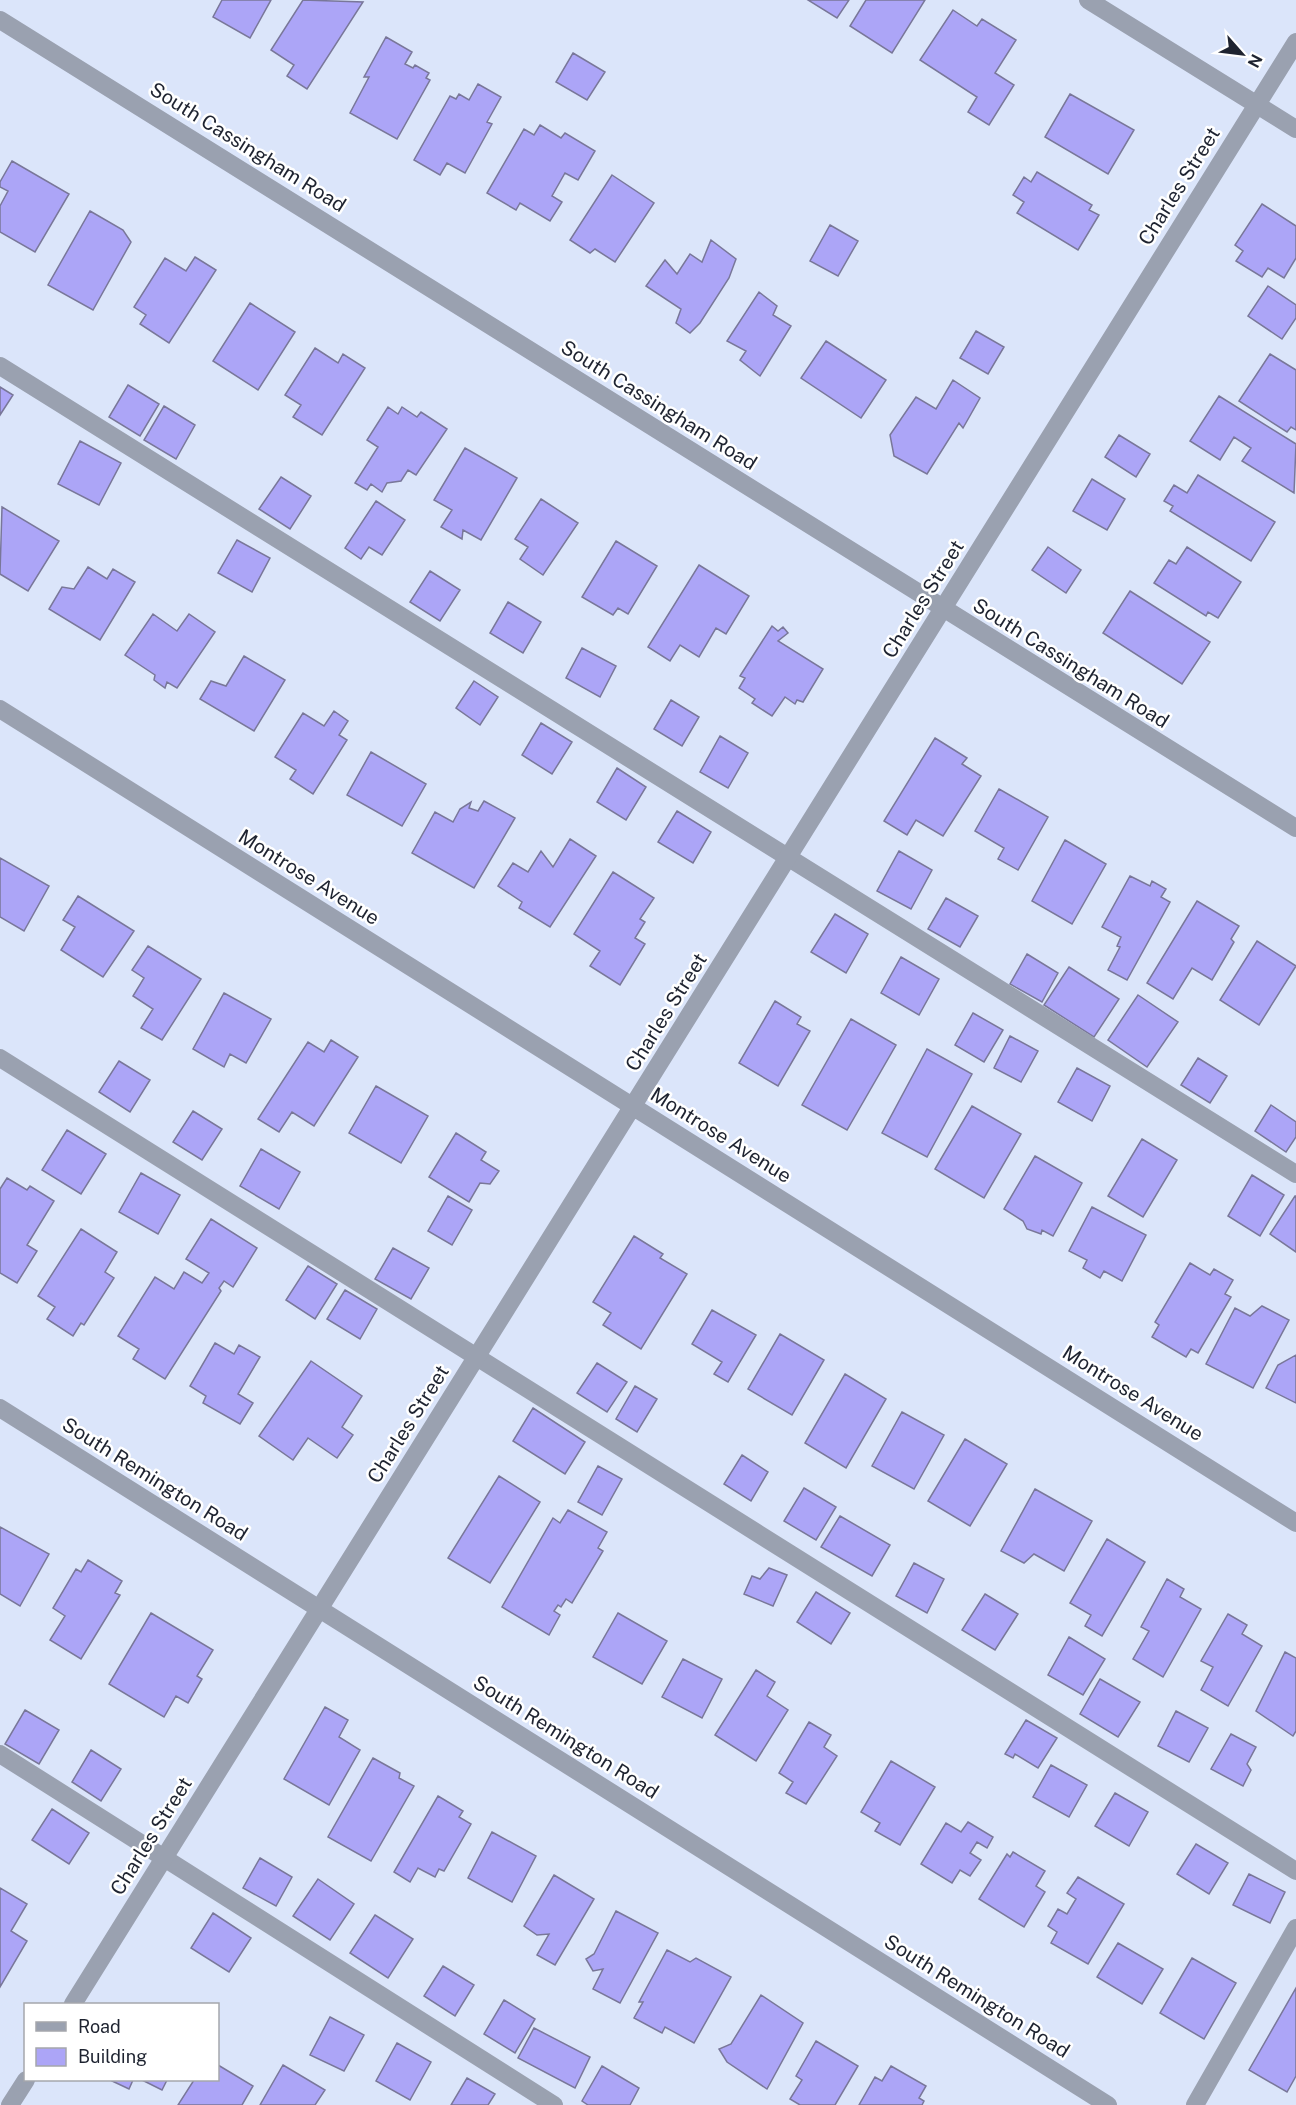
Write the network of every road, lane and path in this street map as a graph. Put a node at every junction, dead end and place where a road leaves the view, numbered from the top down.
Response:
1 (1088, 0) edge
2 (0, 20) edge
3 (1296, 42) edge
4 (1257, 105) junction
5 (1296, 129) edge
6 (0, 366) edge
7 (942, 610) junction
8 (0, 709) edge
9 (1296, 828) edge
10 (788, 857) junction
11 (0, 1058) edge
12 (633, 1106) junction
13 (1296, 1174) edge
14 (477, 1357) junction
15 (0, 1408) edge
16 (1296, 1523) edge
17 (319, 1609) junction
18 (0, 1754) edge
19 (165, 1857) junction
20 (1296, 1871) edge
21 (1296, 1928) edge
22 (74, 2003) edge
23 (25, 2081) edge
24 (10, 2105) edge
25 (554, 2105) edge
26 (1108, 2105) edge
27 (1195, 2105) edge

1 - 4 street
2 - 7 street, South Cassingham Road
3 - 4 street, Charles Street
4 - 5 street
4 - 7 street, Charles Street
6 - 10 street
7 - 9 street, South Cassingham Road
7 - 10 street, Charles Street
8 - 12 street, Montrose Avenue
10 - 12 street, Charles Street
10 - 13 street
11 - 14 street
12 - 14 street, Charles Street
12 - 16 street, Montrose Avenue
14 - 17 street, Charles Street
14 - 20 street
15 - 17 street, South Remington Road
17 - 19 street, Charles Street
17 - 26 street, South Remington Road
18 - 19 street
19 - 22 street, Charles Street
19 - 25 street
21 - 27 street
23 - 24 street

